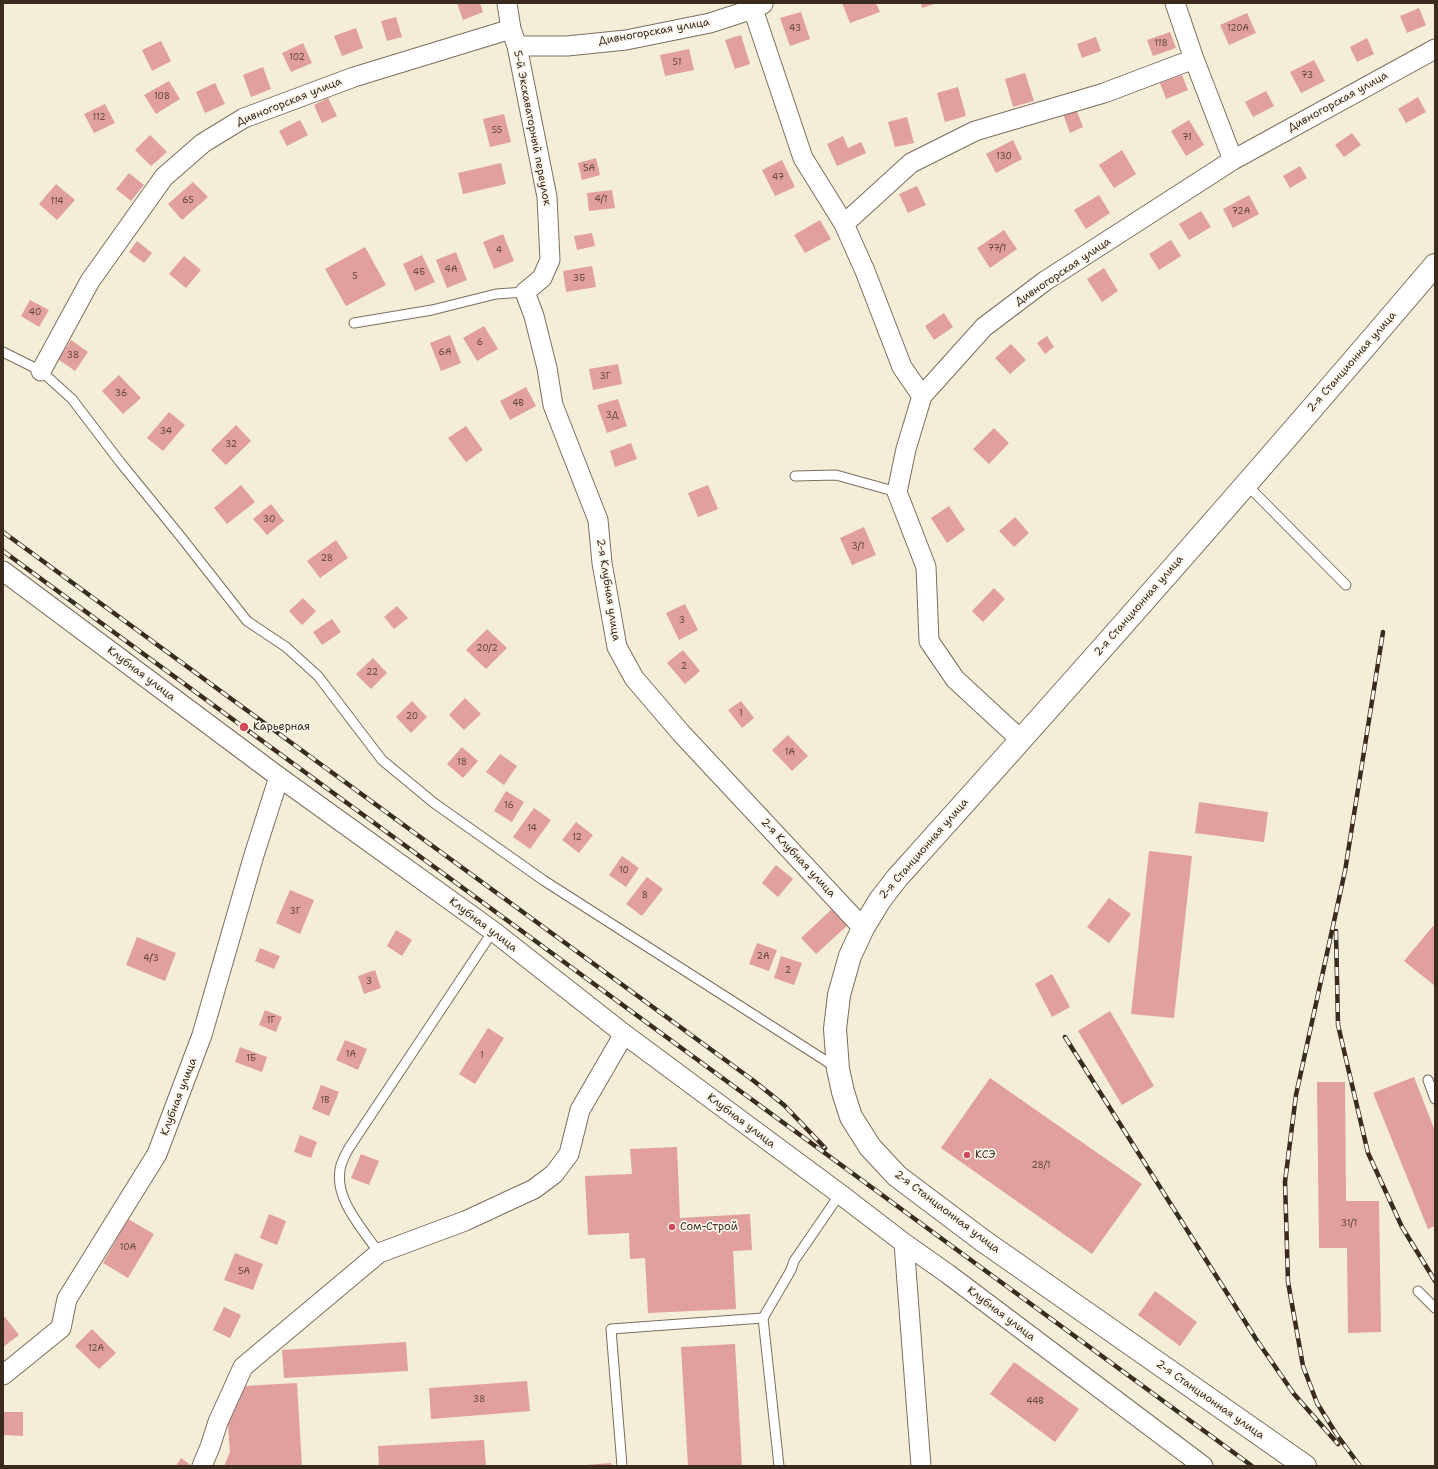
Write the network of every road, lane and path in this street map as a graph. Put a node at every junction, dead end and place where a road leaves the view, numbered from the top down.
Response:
1 (507, 3) edge
2 (1175, 3) edge
3 (758, 6) edge
4 (514, 37) junction
5 (1435, 49) edge
6 (1194, 59) junction
7 (1233, 160) junction
8 (844, 224) junction
9 (1435, 266) edge
10 (525, 292) junction
11 (354, 323) dead end
12 (3, 352) edge
13 (41, 371) junction
14 (922, 396) junction
15 (795, 476) dead end
16 (1246, 484) junction
17 (897, 492) junction
18 (3, 571) edge
19 (1346, 585) dead end
20 (1021, 740) junction
21 (279, 777) junction
22 (863, 928) junction
23 (493, 931) junction
24 (624, 1034) junction
25 (838, 1069) junction
26 (1428, 1080) dead end
27 (1435, 1099) edge
28 (840, 1194) junction
29 (904, 1243) junction
30 (379, 1253) junction
31 (1418, 1291) dead end
32 (1435, 1308) edge
33 (763, 1318) junction
34 (3, 1375) edge
35 (202, 1466) edge
36 (622, 1466) edge
37 (779, 1466) edge
38 (921, 1466) edge
39 (1203, 1466) edge
40 (1305, 1466) edge

1 - 4 street, 5-й Экскаваторный переулок
2 - 6 street
3 - 4 street, Дивногорская улица
3 - 8 street
4 - 10 street, 5-й Экскаваторный переулок
4 - 13 street, Дивногорская улица
5 - 7 street, Дивногорская улица
6 - 7 street
6 - 8 street
7 - 14 street, Дивногорская улица
8 - 14 street
9 - 16 main road, 2-я Станционная улица
10 - 11 lane
10 - 22 street, 2-я Клубная улица
12 - 13 lane
13 - 25 lane
14 - 17 street, Дивногорская улица
15 - 17 lane
16 - 19 lane
16 - 20 main road, 2-я Станционная улица
17 - 20 street
18 - 21 street, Клубная улица
20 - 22 main road, 2-я Станционная улица
21 - 23 street, Клубная улица
21 - 34 street, Клубная улица
22 - 25 main road, 2-я Станционная улица
23 - 24 street, Клубная улица
23 - 30 lane
24 - 28 street, Клубная улица
24 - 30 street
25 - 40 main road, 2-я Станционная улица
26 - 27 lane
28 - 29 street, Клубная улица
28 - 33 lane
29 - 38 street
29 - 39 street, Клубная улица
30 - 35 street
31 - 32 lane
33 - 36 lane
33 - 37 lane

